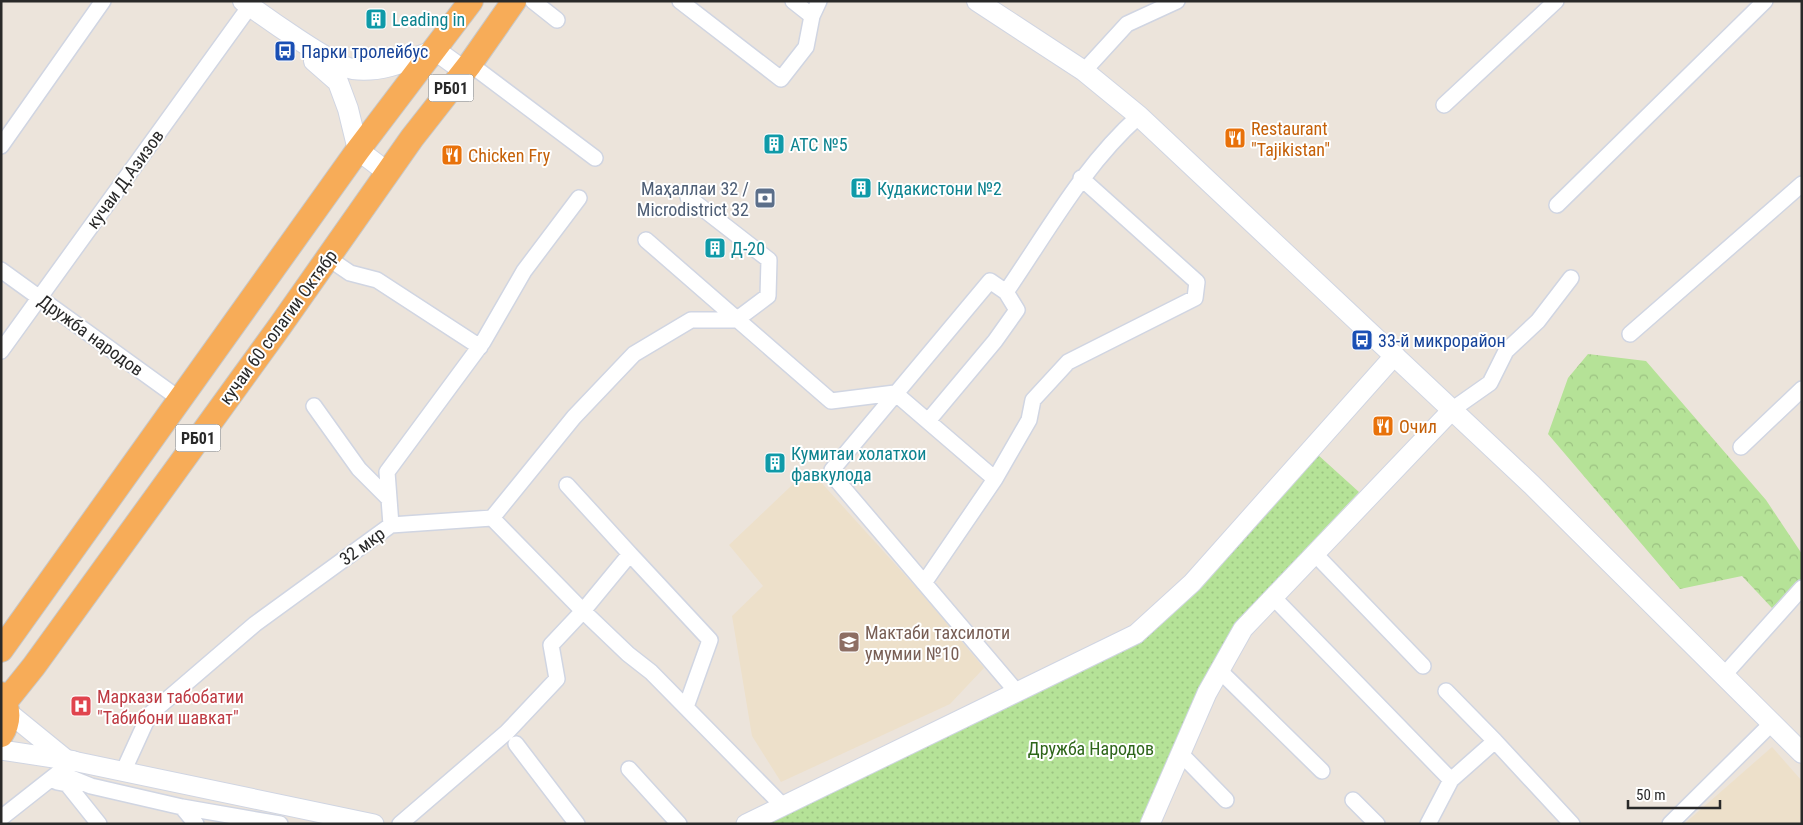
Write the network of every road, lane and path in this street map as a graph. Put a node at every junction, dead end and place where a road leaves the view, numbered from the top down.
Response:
1 (104, 1) edge
2 (471, 1) edge
3 (514, 1) edge
4 (533, 1) edge
5 (680, 1) edge
6 (793, 1) edge
7 (819, 1) edge
8 (977, 1) edge
9 (1177, 1) edge
10 (1556, 1) edge
11 (1765, 1) edge
12 (246, 4) edge
13 (812, 16) junction
14 (557, 20) dead end
15 (434, 50) junction
16 (473, 70) junction
17 (1084, 71) junction
18 (1444, 105) dead end
19 (1139, 116) junction
20 (1, 146) edge
21 (358, 150) junction
22 (595, 158) dead end
23 (387, 172) junction
24 (1081, 178) junction
25 (1802, 184) edge
26 (688, 197) dead end
27 (580, 198) dead end
28 (1557, 205) dead end
29 (646, 240) dead end
30 (328, 258) junction
31 (1, 270) edge
32 (1571, 278) dead end
33 (1006, 292) junction
34 (40, 298) junction
35 (238, 320) junction
36 (736, 320) junction
37 (1630, 334) dead end
38 (269, 342) junction
39 (480, 347) junction
40 (1, 351) edge
41 (1395, 354) junction
42 (1802, 389) edge
43 (895, 393) junction
44 (185, 395) junction
45 (314, 406) dead end
46 (221, 407) junction
47 (1453, 410) junction
48 (928, 422) junction
49 (1741, 446) dead end
50 (995, 479) junction
51 (567, 485) dead end
52 (389, 499) junction
53 (492, 518) junction
54 (391, 525) junction
55 (630, 554) junction
56 (1315, 554) junction
57 (924, 583) junction
58 (1802, 588) edge
59 (1273, 597) junction
60 (583, 611) junction
61 (1, 650) edge
62 (1423, 666) dead end
63 (1219, 670) junction
64 (1724, 675) junction
65 (1016, 691) junction
66 (1446, 691) dead end
67 (5, 702) edge
68 (686, 707) junction
69 (1772, 723) junction
70 (1, 735) edge
71 (1494, 741) junction
72 (516, 744) dead end
73 (1, 750) edge
74 (1802, 753) edge
75 (1180, 754) junction
76 (62, 769) junction
77 (630, 769) dead end
78 (1322, 771) dead end
79 (122, 772) junction
80 (1451, 780) junction
81 (1226, 800) dead end
82 (1353, 800) dead end
83 (783, 806) junction
84 (182, 807) junction
85 (300, 809) junction
86 (1, 818) edge
87 (99, 824) edge
88 (196, 824) edge
89 (280, 824) edge
90 (320, 824) edge
91 (374, 824) edge
92 (400, 824) edge
93 (577, 824) edge
94 (679, 824) edge
95 (746, 824) edge
96 (1150, 824) edge
97 (1377, 824) edge
98 (1428, 824) edge
99 (1572, 824) edge
100 (1670, 824) edge

1 - 20 street
2 - 15 highway, РБ01
3 - 16 highway, кучаи 60 солагии Октябр / РБ01
4 - 14 street
5 - 13 street
6 - 13 street
7 - 13 street
8 - 17 main road
9 - 17 street
10 - 18 street
11 - 28 street
12 - 15 main road
12 - 21 main road
12 - 34 street, кучаи Д.Азизов
15 - 16 main road
15 - 21 highway, РБ01
16 - 22 street
16 - 23 highway, кучаи 60 солагии Октябр / РБ01
17 - 19 main road
19 - 24 street
19 - 41 main road
21 - 23 main road
21 - 35 highway, кучаи 60 солагии Октябр / РБ01
23 - 30 highway, кучаи 60 солагии Октябр / РБ01
24 - 33 street
24 - 50 street
25 - 37 street
26 - 36 street
27 - 39 street, 32 мкр
29 - 36 street
30 - 38 highway, кучаи 60 солагии Октябр / РБ01
30 - 39 street
31 - 34 street, Дружба народов
32 - 47 street
33 - 43 street
33 - 48 street
34 - 40 street, кучаи Д.Азизов
34 - 44 street, Дружба народов
35 - 38 highway
35 - 44 highway, кучаи 60 солагии Октябр / РБ01
36 - 43 street
36 - 53 street
38 - 46 highway, кучаи 60 солагии Октябр / РБ01
39 - 52 street, 32 мкр
41 - 47 main road
41 - 65 street
42 - 49 street
43 - 48 street
43 - 57 street
44 - 46 highway
44 - 61 highway, кучаи 60 солагии Октябр / РБ01
45 - 52 street
46 - 67 highway, кучаи 60 солагии Октябр / РБ01
47 - 56 street
47 - 64 main road
48 - 50 street
50 - 57 street
51 - 55 street
52 - 54 street, 32 мкр
53 - 54 street
53 - 60 street
54 - 79 street, 32 мкр
55 - 60 street
55 - 68 street
56 - 59 street
56 - 62 street
57 - 65 street
58 - 64 street
59 - 63 street
59 - 80 street
60 - 68 street
60 - 92 street
63 - 75 street
63 - 78 street
64 - 69 main road
65 - 83 street
66 - 71 street
67 - 70 highway, РБ01
67 - 76 street
68 - 83 street
69 - 74 main road
69 - 100 street
71 - 80 street
71 - 99 street
72 - 93 street
73 - 76 street
75 - 81 street
75 - 96 street
76 - 79 street
76 - 84 street
76 - 86 street
76 - 87 street
77 - 94 street
79 - 85 street
80 - 98 street
82 - 97 street
83 - 95 street
84 - 88 street
84 - 89 street
85 - 90 street
85 - 91 street

